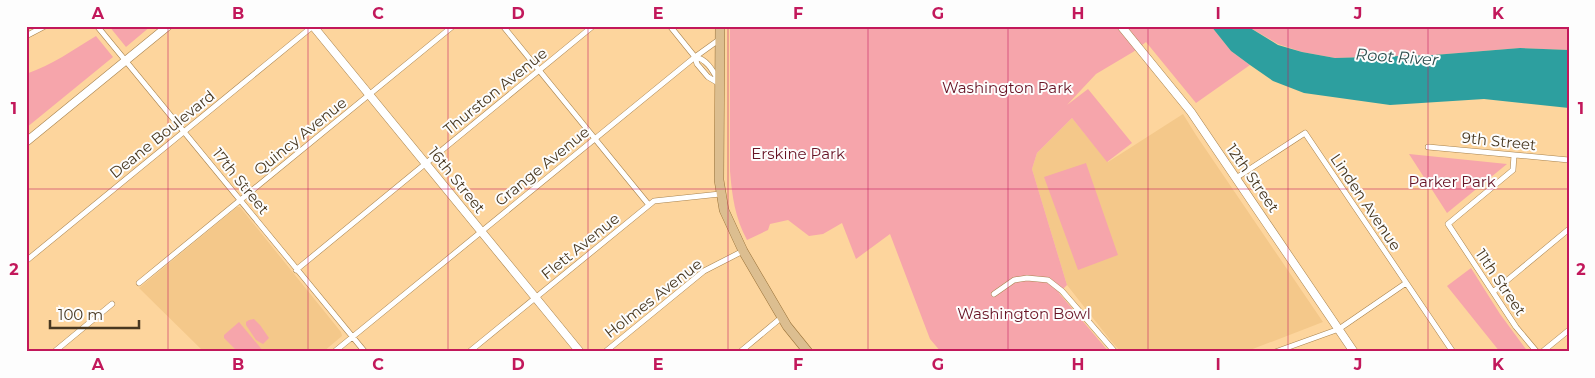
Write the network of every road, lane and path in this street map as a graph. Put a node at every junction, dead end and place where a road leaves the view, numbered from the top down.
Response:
1 (45, 26) edge
2 (97, 26) edge
3 (168, 26) edge
4 (313, 26) edge
5 (453, 26) edge
6 (503, 26) edge
7 (593, 26) edge
8 (670, 26) edge
9 (720, 26) edge
10 (1121, 26) edge
11 (26, 36) edge
12 (720, 38) junction
13 (696, 57) junction
14 (126, 61) junction
15 (539, 70) junction
16 (720, 84) junction
17 (369, 95) junction
18 (184, 132) junction
19 (595, 139) junction
20 (26, 142) edge
21 (1428, 146) dead end
22 (1514, 155) junction
23 (1569, 160) edge
24 (426, 164) junction
25 (1236, 178) junction
26 (720, 194) junction
27 (240, 201) junction
28 (649, 205) junction
29 (1569, 229) edge
30 (482, 232) junction
31 (743, 251) junction
32 (26, 261) edge
33 (296, 270) junction
34 (139, 283) dead end
35 (1406, 283) junction
36 (1493, 292) junction
37 (994, 294) dead end
38 (536, 298) junction
39 (112, 304) dead end
40 (782, 317) junction
41 (1339, 329) junction
42 (1569, 330) edge
43 (353, 336) junction
44 (54, 352) edge
45 (334, 352) edge
46 (365, 352) edge
47 (469, 352) edge
48 (580, 352) edge
49 (605, 352) edge
50 (740, 352) edge
51 (808, 352) edge
52 (1115, 352) edge
53 (1275, 352) edge
54 (1354, 352) edge
55 (1453, 352) edge
56 (1536, 352) edge
57 (1542, 352) edge

1 - 11 street
2 - 14 street, 17th Street
3 - 14 street
4 - 17 street, 16th Street
4 - 18 street, Deane Boulevard
5 - 17 street, Quincy Avenue
6 - 15 street
7 - 15 street, Thurston Avenue
8 - 13 street
9 - 12 main road
10 - 25 street, 12th Street
12 - 13 street, Grange Avenue
12 - 16 main road
13 - 16 street
13 - 19 street, Grange Avenue
14 - 18 street, 17th Street
14 - 20 street
15 - 19 street
15 - 24 street, Thurston Avenue
16 - 26 main road
17 - 24 street, 16th Street
17 - 27 street, Quincy Avenue
18 - 27 street, 17th Street
18 - 32 street, Deane Boulevard
19 - 28 street
19 - 30 street, Grange Avenue
21 - 22 street, 9th Street
22 - 23 street, 9th Street
22 - 36 street, 11th Street
24 - 30 street, 16th Street
24 - 33 street, Thurston Avenue
25 - 35 street, Linden Avenue
25 - 41 street, 12th Street
26 - 28 street, Flett Avenue
26 - 31 main road
27 - 33 street, 17th Street
27 - 34 street, Quincy Avenue
28 - 38 street, Flett Avenue
29 - 36 street
30 - 38 street, 16th Street
30 - 43 street, Grange Avenue
31 - 40 main road
31 - 49 street, Holmes Avenue
33 - 43 street, 17th Street
35 - 41 street
35 - 55 street, Linden Avenue
36 - 56 street, 11th Street
37 - 52 street
38 - 47 street, Flett Avenue
38 - 48 street, 16th Street
39 - 44 street
40 - 50 street
40 - 51 main road
41 - 53 street
41 - 54 street, 12th Street
42 - 57 street
43 - 45 street, Grange Avenue
43 - 46 street, 17th Street

